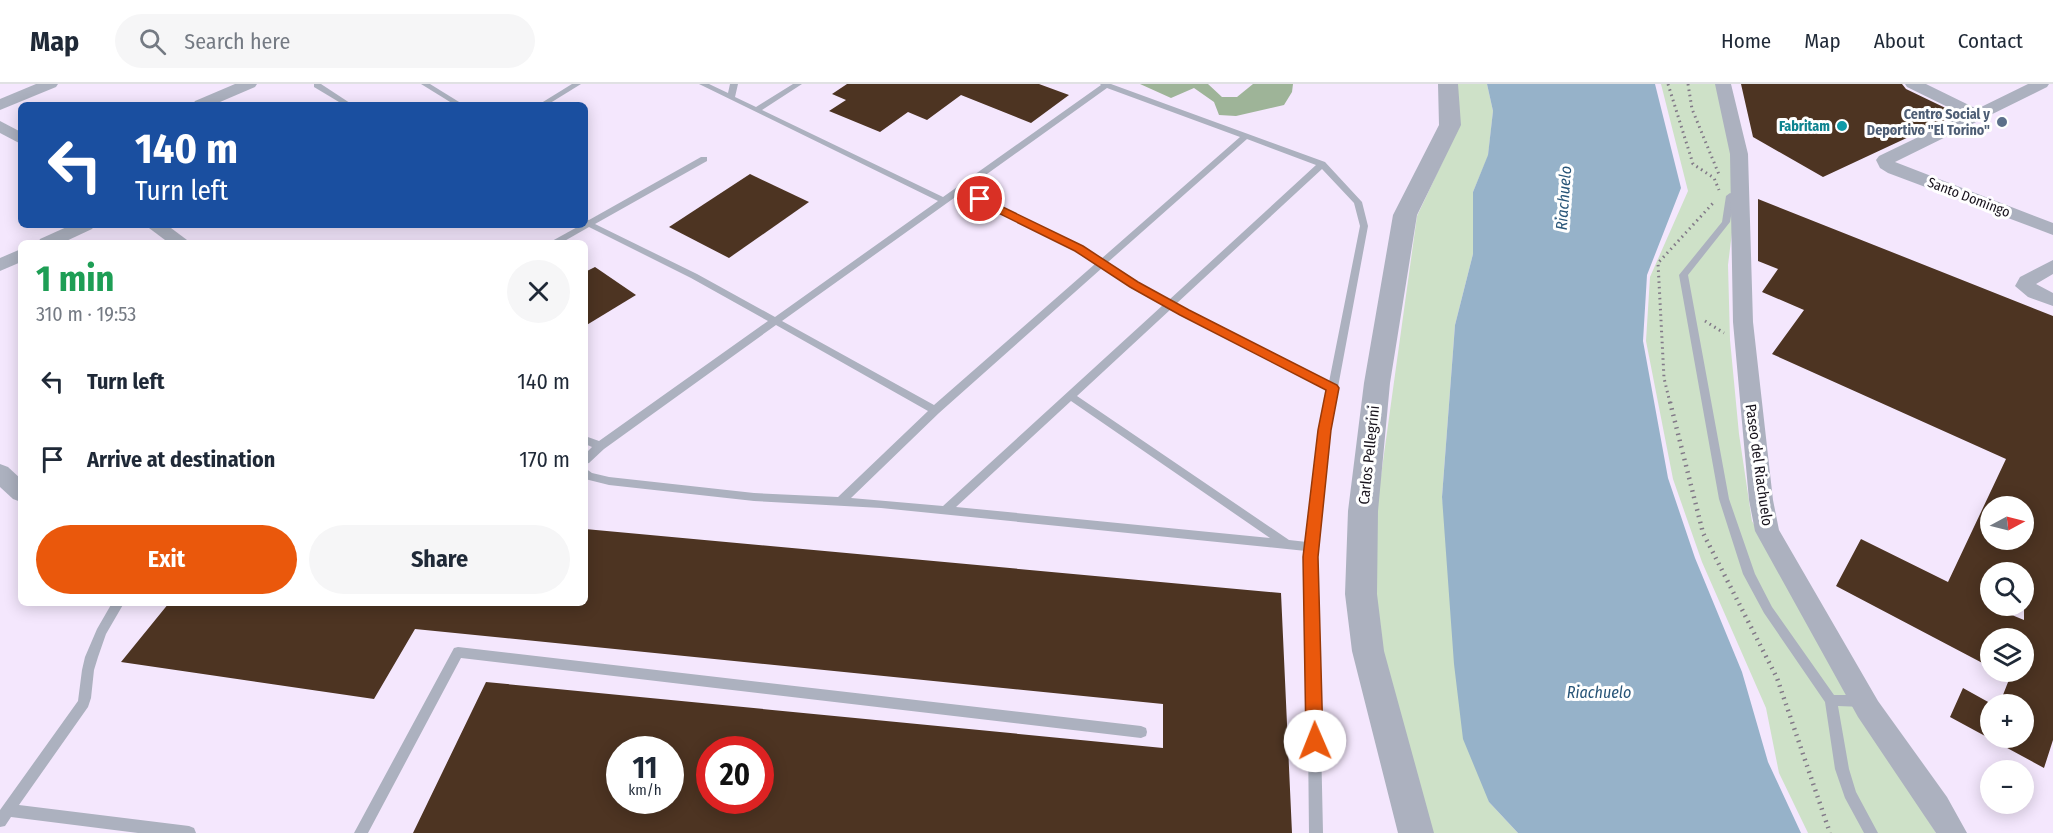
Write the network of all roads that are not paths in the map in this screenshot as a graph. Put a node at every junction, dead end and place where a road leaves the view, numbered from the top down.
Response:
1 (50, 84) edge
2 (206, 84) edge
3 (249, 84) edge
4 (425, 84) edge
5 (577, 84) edge
6 (703, 84) edge
7 (734, 84) edge
8 (798, 84) edge
9 (1448, 84) edge
10 (1723, 84) edge
11 (1913, 84) edge
12 (317, 85) edge
13 (1105, 85) edge
14 (2036, 85) edge
15 (2053, 94) edge
16 (731, 98) junction
17 (202, 102) edge
18 (206, 102) edge
19 (344, 102) edge
20 (455, 102) edge
21 (547, 102) edge
22 (0, 105) edge
23 (756, 110) junction
24 (1976, 115) junction
25 (0, 126) edge
26 (1246, 136) junction
27 (18, 137) edge
28 (704, 159) dead end
29 (1322, 164) junction
30 (960, 189) junction
31 (1742, 199) junction
32 (944, 201) junction
33 (588, 222) edge
34 (588, 223) edge
35 (80, 228) edge
36 (159, 228) edge
37 (579, 228) edge
38 (2053, 229) edge
39 (54, 240) edge
40 (177, 240) edge
41 (560, 240) edge
42 (18, 256) edge
43 (1101, 263) junction
44 (0, 265) edge
45 (2053, 266) edge
46 (2053, 300) edge
47 (1169, 304) junction
48 (775, 321) junction
49 (1333, 388) junction
50 (1070, 396) junction
51 (935, 410) junction
52 (588, 441) edge
53 (600, 446) junction
54 (588, 457) edge
55 (0, 473) edge
56 (588, 475) edge
57 (18, 490) edge
58 (840, 502) junction
59 (945, 511) junction
60 (1287, 545) junction
61 (1312, 547) junction
62 (116, 606) edge
63 (1831, 700) junction
64 (1863, 701) junction
65 (1141, 732) dead end
66 (4, 815) edge
67 (189, 833) edge
68 (361, 833) edge
69 (1316, 833) edge
70 (1416, 833) edge
71 (1871, 833) edge
72 (1952, 833) edge

1 - 22 street
2 - 17 street
3 - 18 street
4 - 20 lane
5 - 21 lane
6 - 16 lane
7 - 16 lane
8 - 23 lane
9 - 70 street, Carlos Pellegrini
10 - 31 street, Paseo del Riachuelo
11 - 24 street
12 - 19 lane
13 - 26 lane
13 - 30 lane
14 - 15 street
14 - 24 street
16 - 23 lane
23 - 32 lane
24 - 38 street, Santo Domingo
25 - 27 street
26 - 29 lane
26 - 43 lane
28 - 33 lane
29 - 47 lane
29 - 49 lane
30 - 32 lane
30 - 43 lane
31 - 63 lane
31 - 64 street, Paseo del Riachuelo
32 - 48 lane
34 - 48 lane
35 - 39 street
36 - 40 street
37 - 41 lane
42 - 44 street
43 - 47 lane
43 - 51 lane
45 - 46 street
47 - 49 lane
47 - 50 lane
48 - 51 lane
48 - 53 lane
49 - 61 lane
50 - 59 lane
50 - 60 lane
51 - 58 lane
52 - 53 lane
53 - 54 lane
55 - 57 street
56 - 58 lane
58 - 59 lane
59 - 60 lane
60 - 61 lane
61 - 69 lane
62 - 66 lane
63 - 64 lane
63 - 71 lane
64 - 72 street, Paseo del Riachuelo
65 - 68 lane
66 - 67 lane

